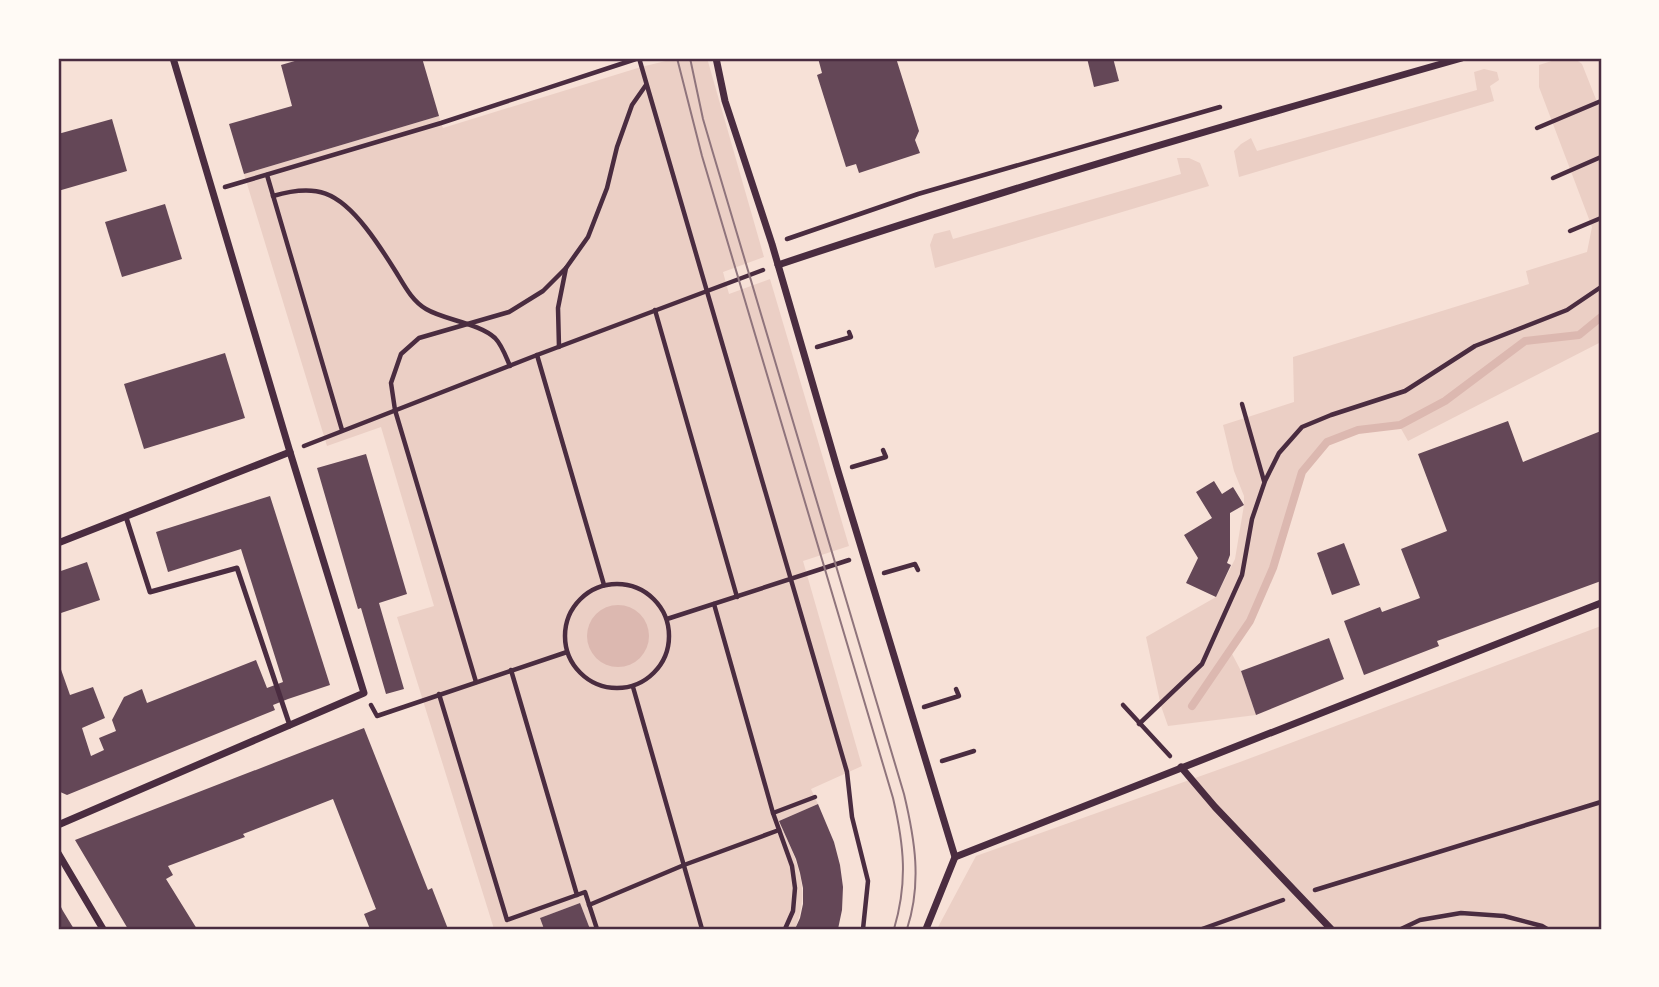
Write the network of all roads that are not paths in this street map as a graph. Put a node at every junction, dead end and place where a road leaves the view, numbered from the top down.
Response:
1 (173, 58) edge
2 (716, 58) edge
3 (1462, 58) edge
4 (778, 265) junction
5 (290, 452) junction
6 (126, 517) junction
7 (58, 543) edge
8 (1601, 603) edge
9 (290, 726) junction
10 (1181, 767) junction
11 (58, 825) edge
12 (58, 853) edge
13 (955, 857) junction
14 (103, 929) edge
15 (926, 929) edge
16 (1331, 929) edge

1 - 5 street
2 - 4 street
3 - 4 street
4 - 13 street
5 - 6 street
5 - 9 street
6 - 7 street
6 - 9 lane
8 - 10 street
9 - 11 street
10 - 13 street
10 - 16 street
12 - 14 street
13 - 15 street

